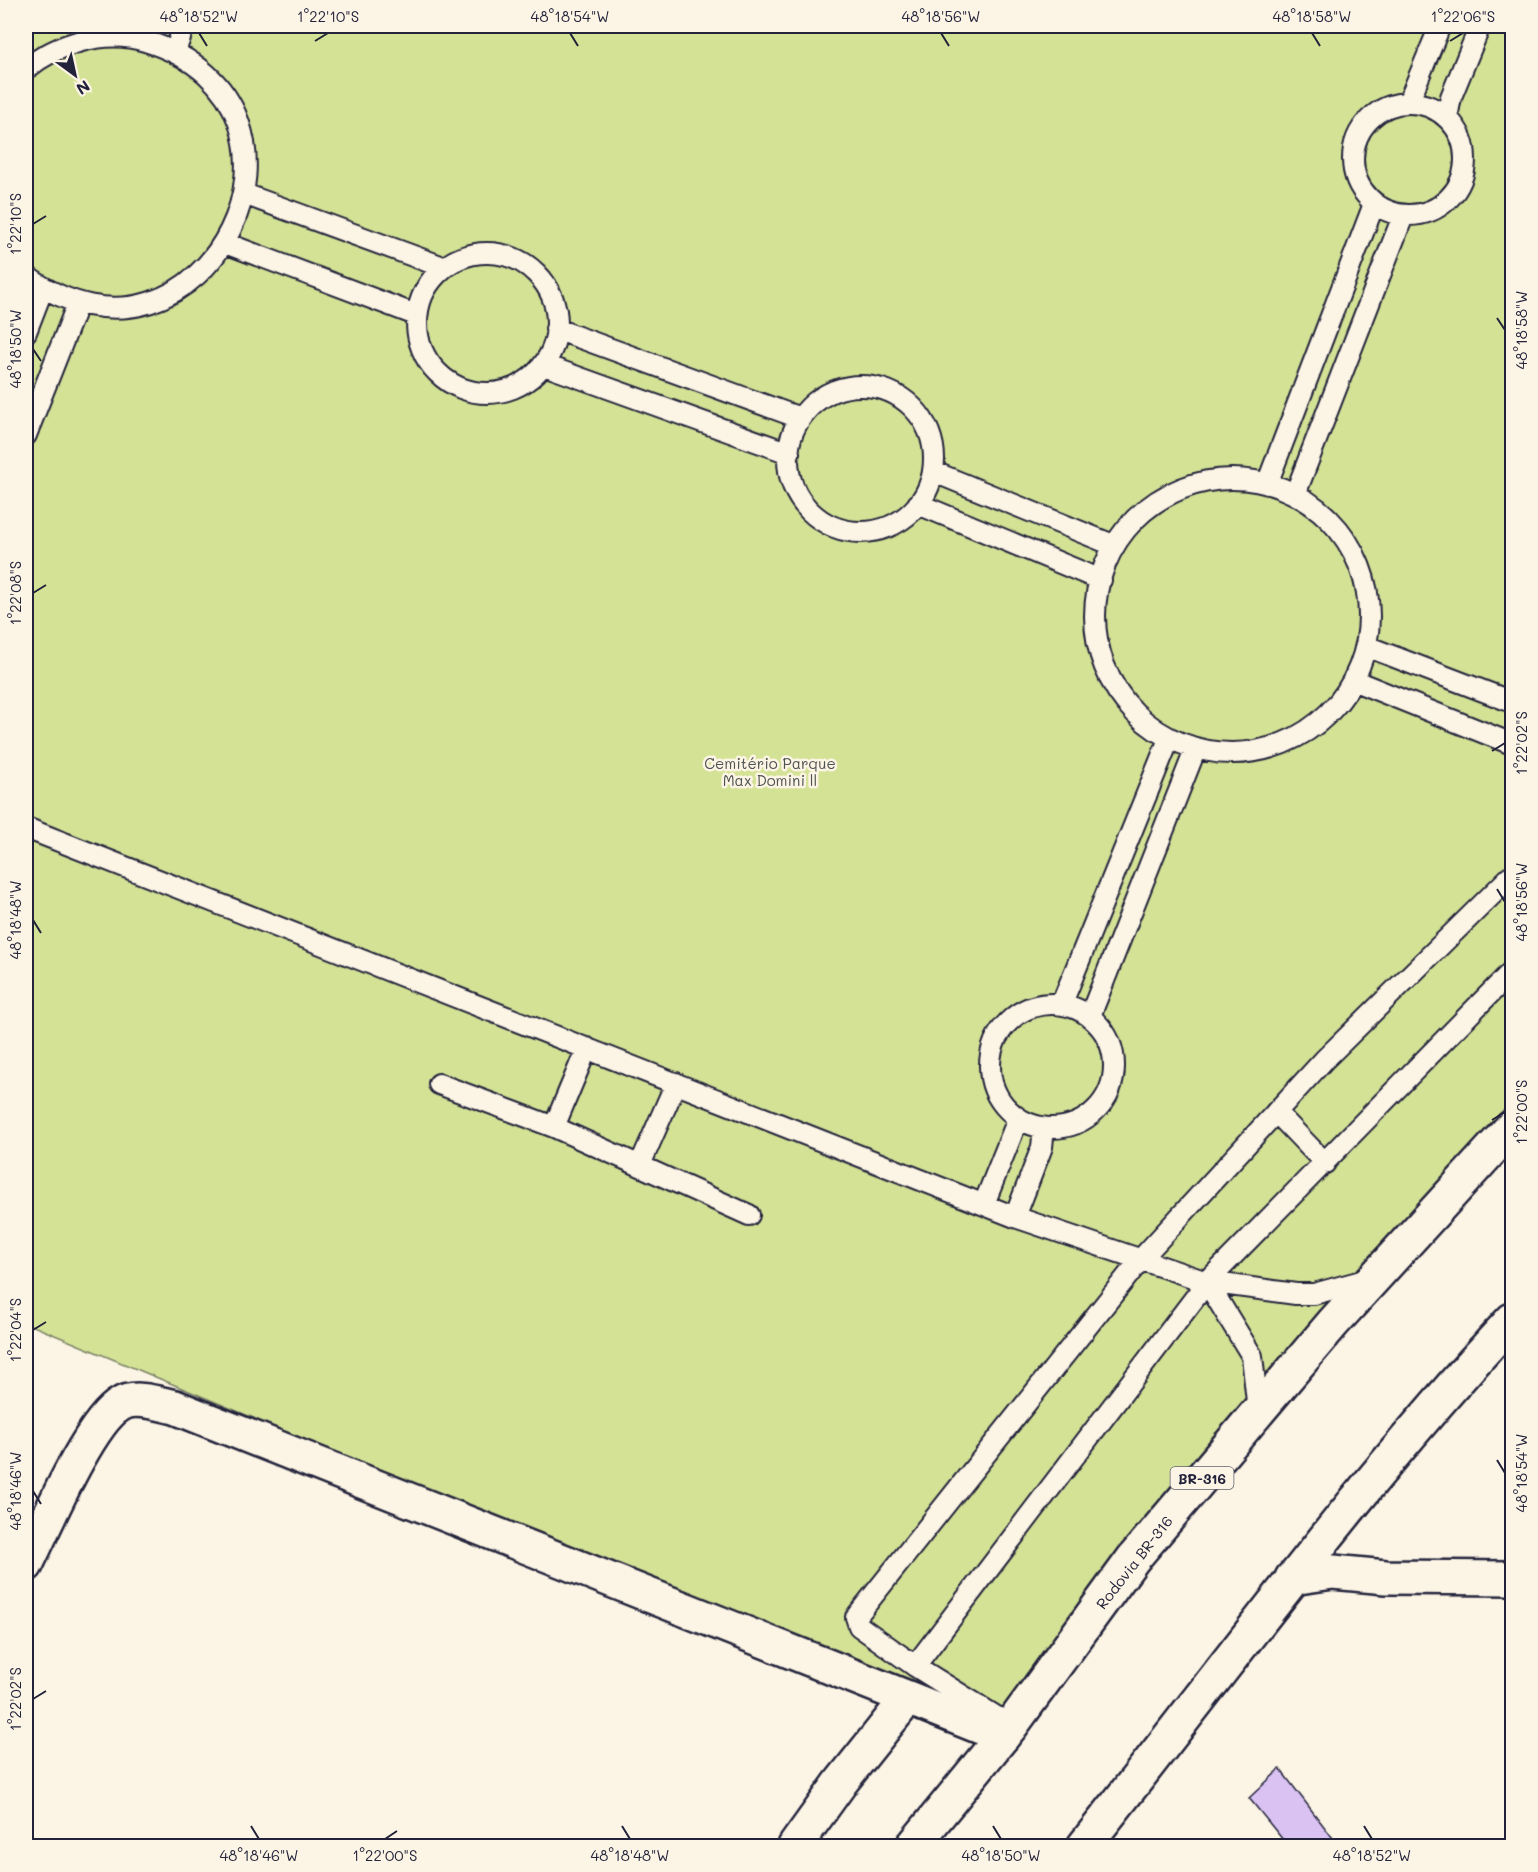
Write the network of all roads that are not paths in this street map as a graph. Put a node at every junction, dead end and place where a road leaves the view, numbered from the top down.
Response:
1 (184, 26) edge
2 (1440, 26) edge
3 (1480, 26) edge
4 (143, 33) edge
5 (175, 52) junction
6 (26, 69) edge
7 (1408, 103) junction
8 (1447, 118) junction
9 (244, 194) junction
10 (1374, 204) junction
11 (1402, 216) junction
12 (225, 243) junction
13 (443, 267) junction
14 (26, 276) edge
15 (43, 288) junction
16 (78, 303) junction
17 (416, 315) junction
18 (556, 329) junction
19 (26, 332) edge
20 (544, 365) junction
21 (800, 418) junction
22 (26, 435) edge
23 (789, 453) junction
24 (934, 472) junction
25 (1267, 484) junction
26 (1296, 492) junction
27 (918, 504) junction
28 (1113, 545) junction
29 (1101, 580) junction
30 (1366, 646) junction
31 (1355, 681) junction
32 (1512, 702) edge
33 (1169, 739) junction
34 (1512, 744) edge
35 (1196, 748) junction
36 (26, 828) edge
37 (1512, 875) edge
38 (1512, 971) edge
39 (1062, 1003) junction
40 (1090, 1016) junction
41 (587, 1048) junction
42 (676, 1083) junction
43 (439, 1084) dead end
44 (1276, 1113) junction
45 (1018, 1119) junction
46 (554, 1127) junction
47 (1512, 1127) edge
48 (1044, 1128) junction
49 (1325, 1163) junction
50 (640, 1165) junction
51 (984, 1204) junction
52 (749, 1215) dead end
53 (1015, 1217) junction
54 (1140, 1259) junction
55 (1374, 1278) junction
56 (1208, 1282) junction
57 (1512, 1320) edge
58 (1258, 1411) junction
59 (26, 1566) edge
60 (1292, 1578) junction
61 (1512, 1578) edge
62 (915, 1666) junction
63 (909, 1698) junction
64 (1007, 1731) junction
65 (795, 1846) edge
66 (913, 1846) edge
67 (1084, 1846) edge

1 - 5 lane
2 - 7 lane
3 - 8 lane
4 - 5 lane
4 - 6 lane
5 - 9 lane
7 - 8 lane
7 - 10 lane
8 - 11 lane
9 - 12 lane
9 - 13 lane
10 - 11 lane
10 - 25 lane
11 - 26 lane
12 - 16 lane
12 - 17 lane
13 - 17 lane
13 - 18 lane
14 - 15 lane
15 - 16 lane
15 - 19 lane
16 - 22 lane
17 - 20 lane
18 - 20 lane
18 - 21 lane
20 - 23 lane
21 - 23 lane
21 - 24 lane
23 - 27 lane
24 - 27 lane
24 - 28 lane
25 - 26 lane
25 - 28 lane
26 - 30 lane
27 - 29 lane
28 - 29 lane
29 - 33 lane
30 - 31 lane
30 - 32 lane
31 - 34 lane
31 - 35 lane
33 - 35 lane
33 - 39 lane
35 - 40 lane
36 - 41 lane
37 - 44 lane
38 - 49 lane
39 - 40 lane
39 - 45 lane
40 - 48 lane
41 - 42 lane
41 - 46 lane
42 - 50 lane
42 - 51 lane
43 - 46 lane
44 - 49 lane
44 - 54 lane
45 - 48 lane
45 - 51 lane
46 - 50 lane
47 - 55 main road, Rodovia BR-316 / BR-316
48 - 53 lane
49 - 56 lane
50 - 52 lane
51 - 53 lane
53 - 54 lane
54 - 56 lane
54 - 62 lane
55 - 56 lane
55 - 58 main road, Rodovia BR-316 / BR-316
56 - 58 lane
56 - 62 lane
57 - 60 main road
58 - 64 main road, Rodovia BR-316 / BR-316
59 - 63 main road
60 - 61 main road
60 - 67 main road
62 - 64 lane
63 - 64 main road
63 - 65 main road
64 - 66 main road, Rodovia BR-316 / BR-316

